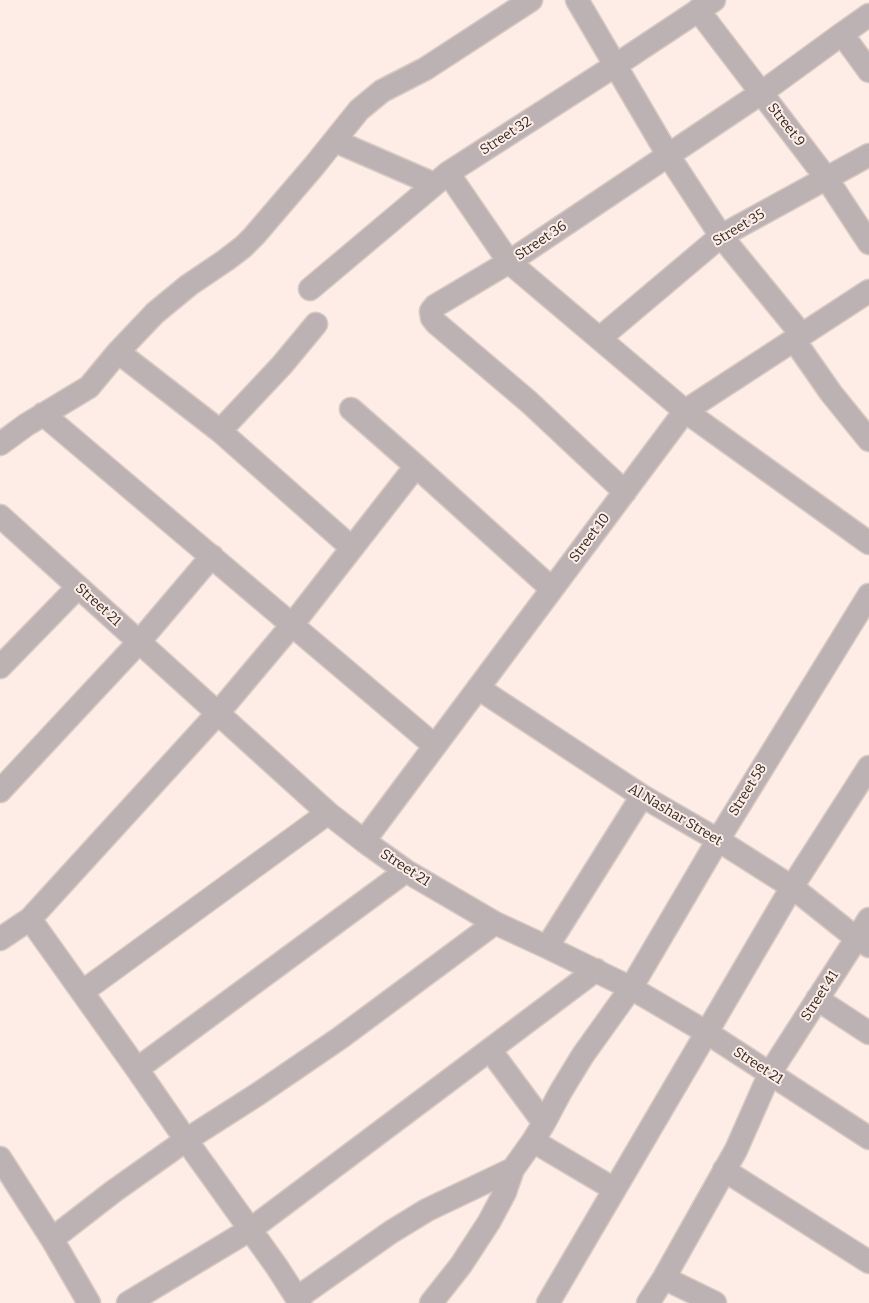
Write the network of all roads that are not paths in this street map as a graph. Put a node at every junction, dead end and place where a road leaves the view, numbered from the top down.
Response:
1 (531, 0) edge
2 (577, 0) edge
3 (706, 5) edge
4 (869, 15) edge
5 (842, 34) junction
6 (616, 65) junction
7 (869, 70) edge
8 (761, 93) junction
9 (335, 141) junction
10 (869, 155) edge
11 (668, 156) junction
12 (441, 179) junction
13 (827, 179) junction
14 (721, 236) junction
15 (869, 243) edge
16 (509, 262) junction
17 (310, 289) dead end
18 (869, 291) edge
19 (316, 324) dead end
20 (600, 338) junction
21 (798, 338) junction
22 (118, 352) junction
23 (351, 409) dead end
24 (685, 411) junction
25 (43, 414) junction
26 (220, 431) junction
27 (869, 440) edge
28 (0, 444) edge
29 (416, 466) junction
30 (625, 492) junction
31 (0, 516) edge
32 (869, 543) edge
33 (352, 548) junction
34 (212, 556) junction
35 (78, 587) junction
36 (552, 589) junction
37 (869, 595) edge
38 (292, 625) junction
39 (139, 642) junction
40 (0, 667) edge
41 (478, 688) junction
42 (218, 713) junction
43 (435, 746) junction
44 (869, 767) edge
45 (0, 791) edge
46 (642, 796) junction
47 (328, 813) junction
48 (718, 840) junction
49 (364, 841) junction
50 (406, 871) junction
51 (792, 887) junction
52 (30, 918) junction
53 (869, 918) edge
54 (494, 923) junction
55 (0, 939) edge
56 (863, 942) edge
57 (547, 947) junction
58 (596, 970) junction
59 (632, 988) junction
60 (82, 992) junction
61 (817, 1000) junction
62 (706, 1032) junction
63 (869, 1033) edge
64 (490, 1050) junction
65 (137, 1069) junction
66 (770, 1073) junction
67 (538, 1132) junction
68 (869, 1138) edge
69 (186, 1140) junction
70 (0, 1158) edge
71 (512, 1169) junction
72 (724, 1170) junction
73 (614, 1189) junction
74 (250, 1229) junction
75 (52, 1240) junction
76 (869, 1262) edge
77 (664, 1278) junction
78 (299, 1300) edge
79 (89, 1303) edge
80 (128, 1303) edge
81 (431, 1303) edge
82 (548, 1303) edge
83 (648, 1303) edge
84 (715, 1303) edge

1 - 9 street
2 - 6 street
3 - 6 street, Street 32
3 - 8 street, Street 9
4 - 5 street, Street 36
5 - 7 street
5 - 8 street, Street 36
6 - 11 street
6 - 12 street, Street 32
8 - 11 street, Street 36
8 - 13 street, Street 9
9 - 12 street
9 - 22 street
10 - 13 street, Street 35
11 - 14 street
11 - 16 street, Street 36
12 - 16 street
12 - 17 street, Street 32
13 - 14 street, Street 35
13 - 15 street, Street 9
14 - 20 street, Street 35
14 - 21 street
16 - 20 street
16 - 30 street, Street 36
18 - 21 street, Street 10
19 - 26 street
20 - 24 street
21 - 24 street, Street 10
21 - 27 street
22 - 25 street
22 - 26 street
23 - 29 street
24 - 30 street, Street 10
24 - 32 street
25 - 28 street
25 - 34 street
26 - 33 street
29 - 33 street
29 - 36 street
30 - 36 street, Street 10
31 - 35 street, Street 21
33 - 38 street
34 - 38 street
34 - 39 street
35 - 39 street, Street 21
35 - 40 street
36 - 41 street, Street 10
37 - 48 street, Street 58
38 - 42 street
38 - 43 street
39 - 42 street, Street 21
39 - 45 street
41 - 43 street, Street 10
41 - 46 street, Al Nashar Street
42 - 47 street, Street 21
42 - 52 street
43 - 49 street, Street 10
44 - 51 street
46 - 48 street, Al Nashar Street
46 - 57 street
47 - 49 street, Street 21
47 - 60 street
48 - 51 street, Al Nashar Street
48 - 59 street, Street 58
49 - 50 street, Street 21
50 - 54 street, Street 21
50 - 65 street
51 - 56 street, Al Nashar Street
51 - 62 street
52 - 55 street
52 - 60 street
53 - 56 street, Street 41
54 - 57 street, Street 21
54 - 69 street
56 - 61 street, Street 41
57 - 58 street, Street 21
58 - 59 street, Street 21
58 - 64 street
59 - 62 street, Street 21
59 - 67 street, Street 58
60 - 65 street
61 - 63 street
61 - 66 street, Street 41
62 - 66 street, Street 21
62 - 73 street
64 - 67 street
64 - 74 street
65 - 69 street
66 - 68 street, Street 21
66 - 72 street, Street 41
67 - 71 street, Street 58
67 - 73 street
69 - 74 street
69 - 75 street
70 - 75 street
71 - 78 street
71 - 81 street
72 - 76 street
72 - 77 street, Street 41
73 - 82 street
74 - 78 street
74 - 80 street
75 - 79 street
77 - 83 street, Street 41
77 - 84 street

